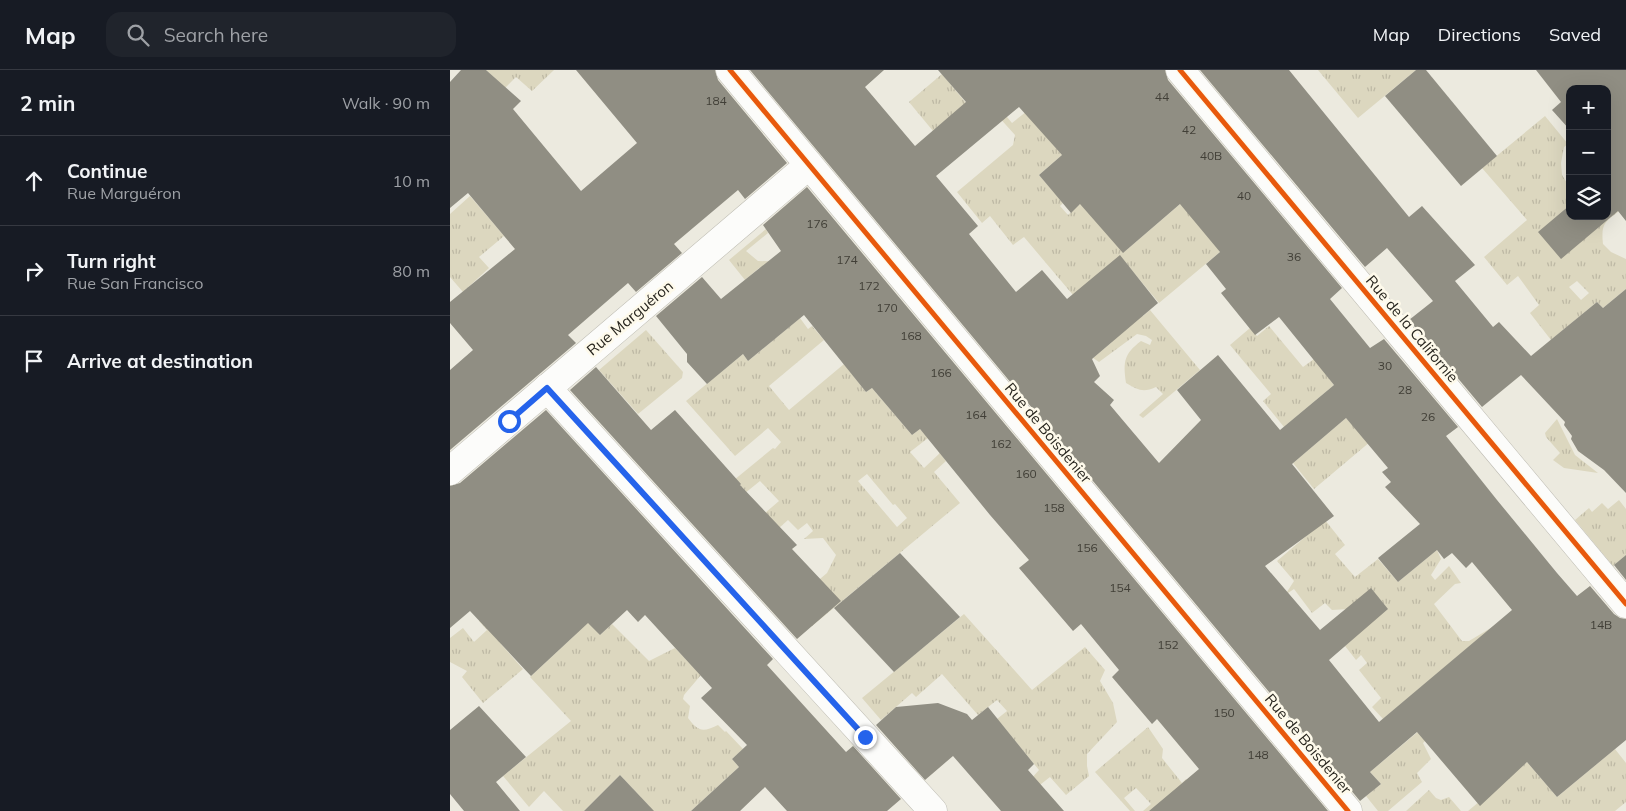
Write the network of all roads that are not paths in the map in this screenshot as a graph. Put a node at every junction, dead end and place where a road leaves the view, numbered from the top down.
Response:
1 (730, 70) edge
2 (1180, 70) edge
3 (809, 165) junction
4 (547, 388) junction
5 (450, 470) edge
6 (1626, 604) edge
7 (933, 811) edge
8 (1348, 811) edge

1 - 3 street, Rue de Boisdenier
2 - 6 street, Rue de la Californie
3 - 4 street, Rue Marguéron
3 - 8 street, Rue de Boisdenier
4 - 5 street, Rue Marguéron
4 - 7 street

